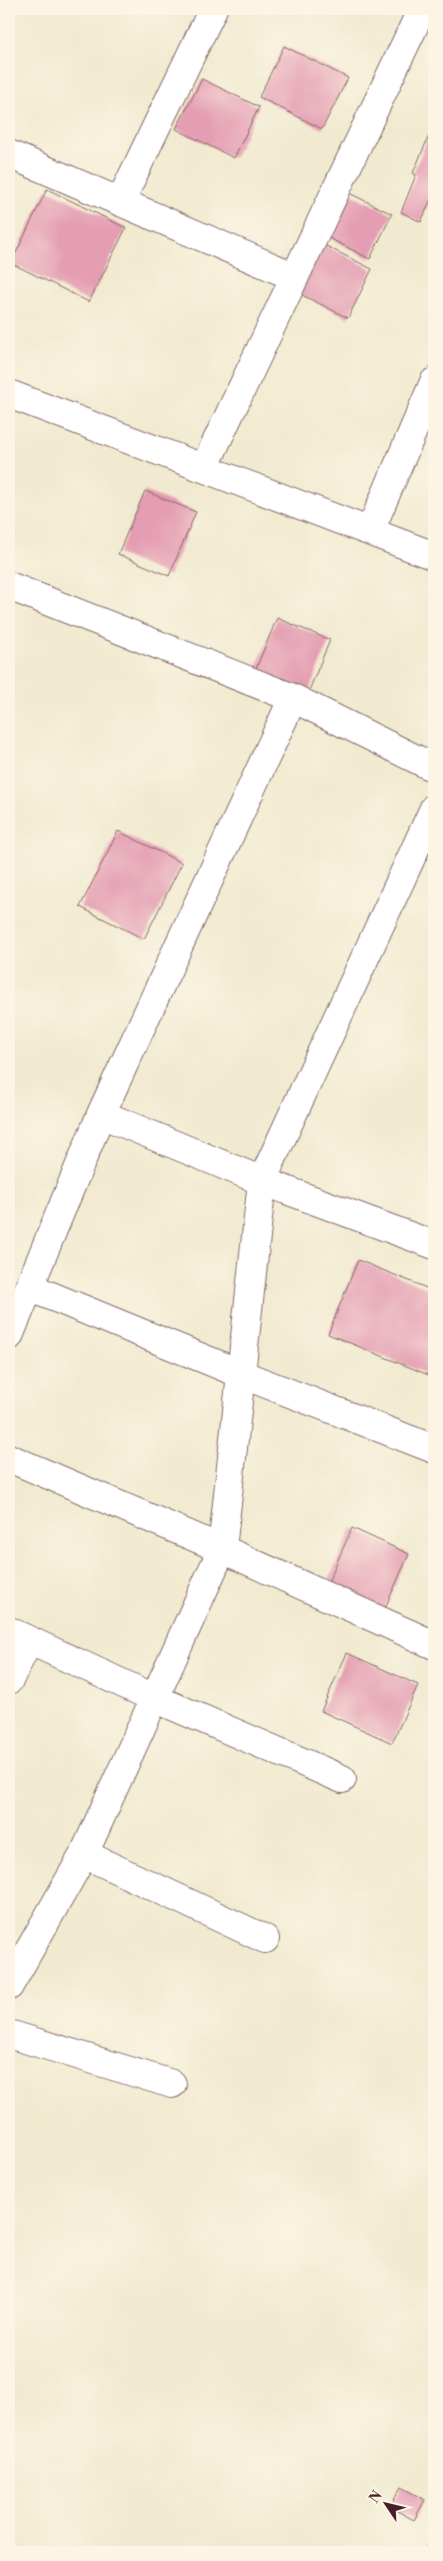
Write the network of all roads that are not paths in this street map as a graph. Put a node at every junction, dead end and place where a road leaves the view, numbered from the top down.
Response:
1 (213, 9) edge
2 (422, 9) edge
3 (9, 154) edge
4 (120, 202) junction
5 (295, 276) junction
6 (434, 382) edge
7 (9, 394) edge
8 (204, 468) junction
9 (370, 531) junction
10 (434, 556) edge
11 (9, 586) edge
12 (293, 698) junction
13 (434, 768) edge
14 (434, 808) edge
15 (101, 1114) junction
16 (262, 1181) junction
17 (434, 1245) edge
18 (30, 1287) junction
19 (9, 1336) edge
20 (241, 1374) junction
21 (434, 1449) edge
22 (9, 1458) edge
23 (222, 1549) junction
24 (19, 1636) edge
25 (434, 1645) edge
26 (9, 1680) edge
27 (154, 1698) junction
28 (342, 1779) dead end
29 (84, 1854) junction
30 (265, 1939) dead end
31 (9, 1986) edge
32 (9, 2034) edge
33 (172, 2084) dead end

1 - 4 street
2 - 5 street
3 - 4 street
4 - 5 street
5 - 8 street
6 - 9 street
7 - 8 street
8 - 9 street
9 - 10 street
11 - 12 street
12 - 13 street
12 - 15 street
14 - 16 street
15 - 16 street
15 - 18 street
16 - 17 street
16 - 20 street
18 - 19 street
18 - 20 street
20 - 21 street
20 - 23 street
22 - 23 street
23 - 25 street
23 - 27 street
24 - 26 street
24 - 27 street
27 - 28 street
27 - 29 street
29 - 30 street
29 - 31 street
32 - 33 street

